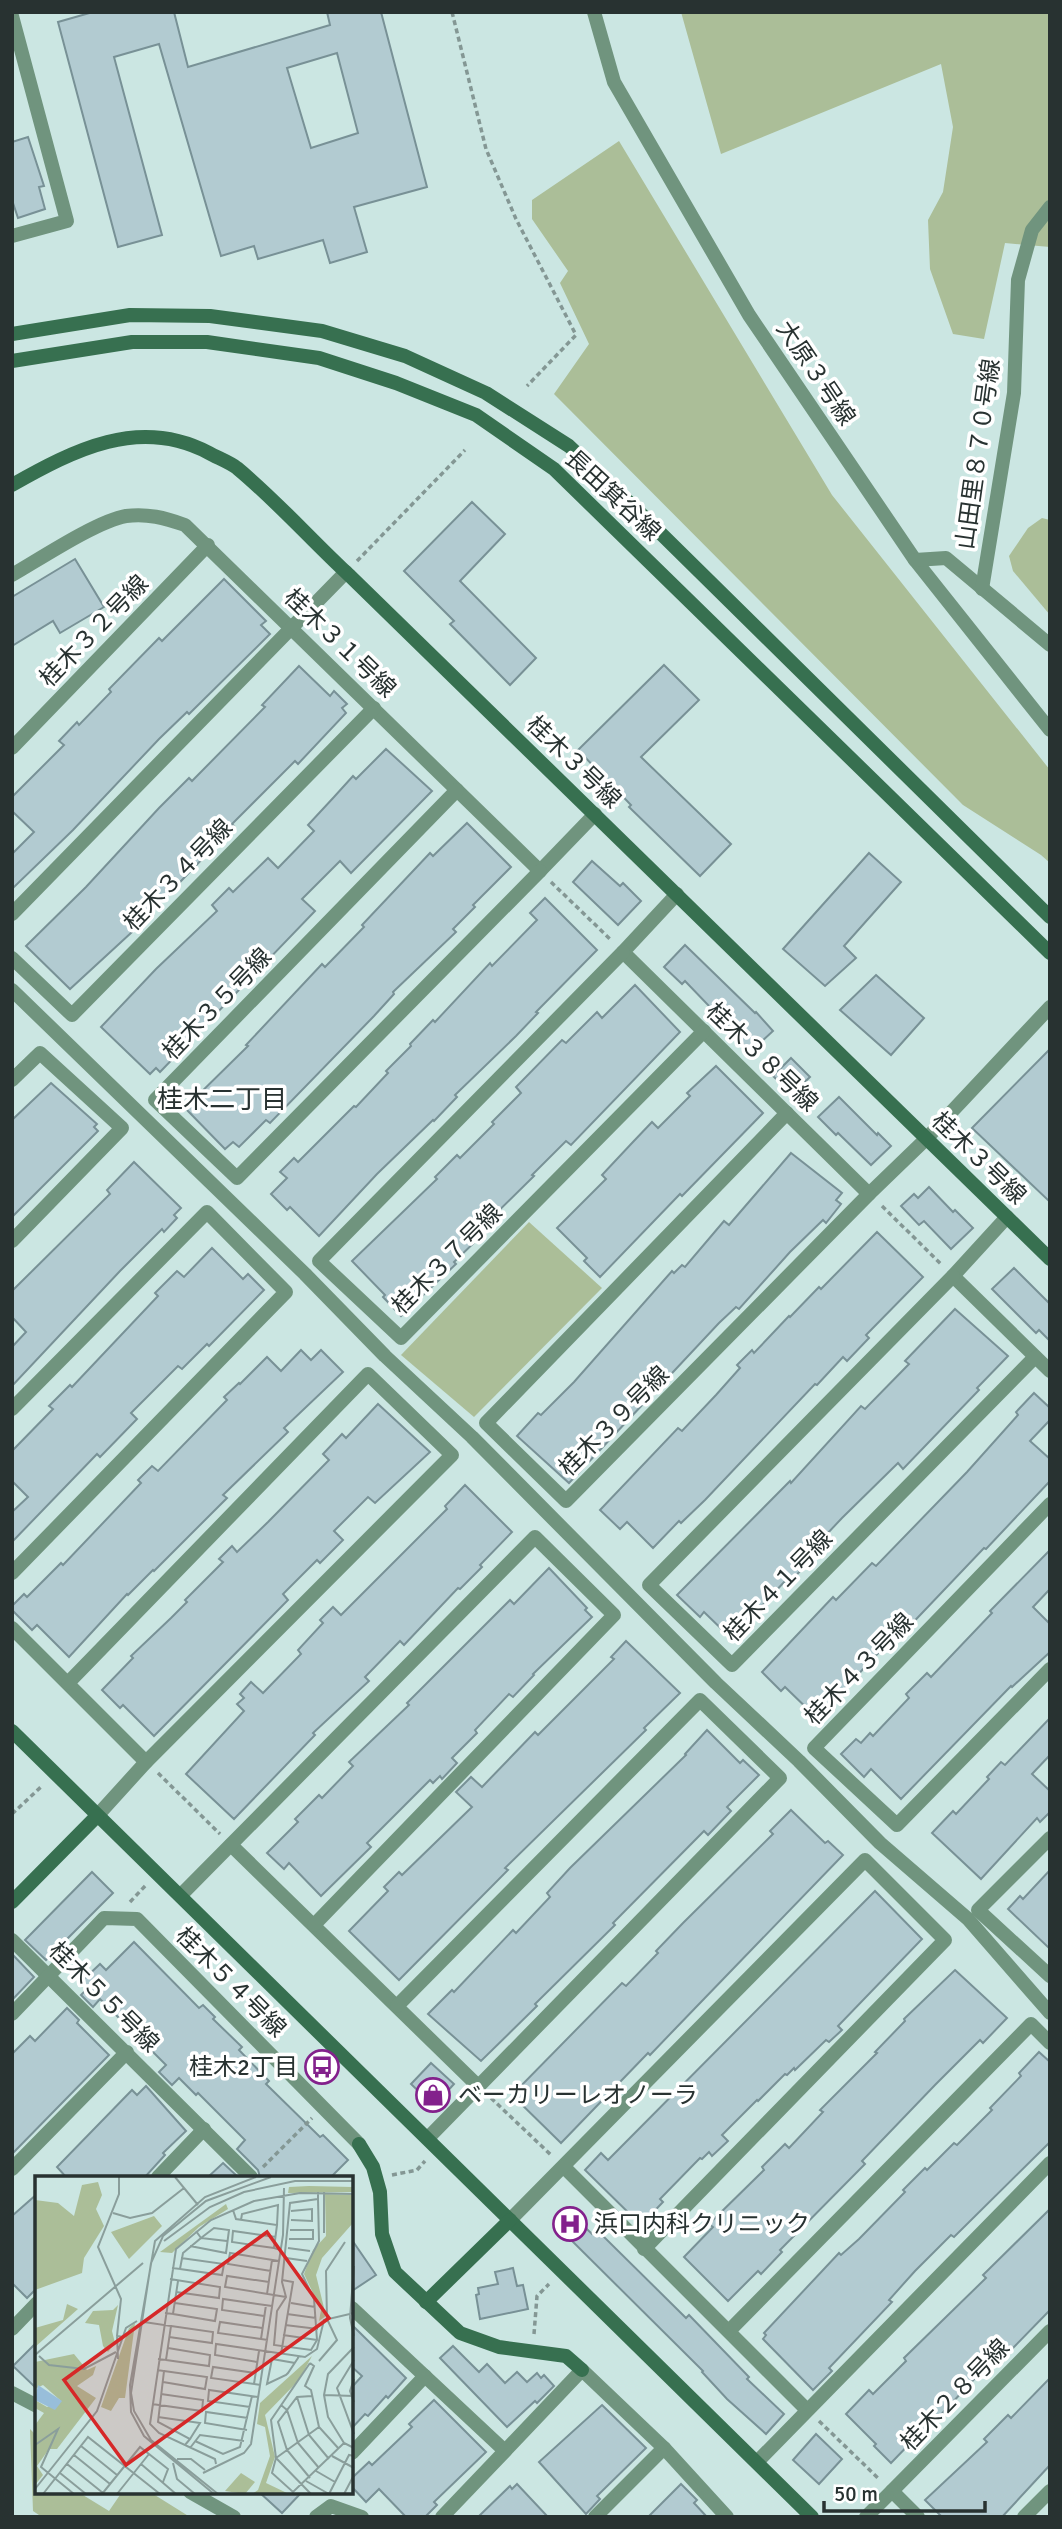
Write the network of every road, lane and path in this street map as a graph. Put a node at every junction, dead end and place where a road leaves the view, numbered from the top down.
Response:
1 (452, 12) edge
2 (594, 12) edge
3 (12, 16) edge
4 (1050, 206) edge
5 (12, 236) edge
6 (12, 334) edge
7 (12, 361) edge
8 (527, 386) dead end
9 (465, 450) dead end
10 (12, 485) edge
11 (208, 545) junction
12 (915, 560) junction
13 (346, 572) junction
14 (12, 575) edge
15 (982, 589) junction
16 (292, 627) junction
17 (1050, 645) edge
18 (374, 708) junction
19 (1050, 730) edge
20 (12, 748) edge
21 (457, 790) junction
22 (595, 814) junction
23 (540, 871) junction
24 (677, 894) junction
25 (12, 914) edge
26 (1050, 917) edge
27 (623, 952) junction
28 (1050, 953) edge
29 (12, 958) edge
30 (12, 990) edge
31 (1050, 1007) edge
32 (704, 1031) junction
33 (12, 1080) edge
34 (787, 1112) junction
35 (927, 1138) junction
36 (869, 1194) junction
37 (1007, 1217) junction
38 (12, 1241) edge
39 (1050, 1259) edge
40 (953, 1276) junction
41 (1035, 1357) junction
42 (1050, 1371) edge
43 (12, 1409) edge
44 (1050, 1504) edge
45 (12, 1573) edge
46 (12, 1628) edge
47 (1050, 1669) edge
48 (68, 1683) junction
49 (12, 1731) edge
50 (146, 1762) junction
51 (55, 1774) junction
52 (12, 1814) edge
53 (97, 1816) junction
54 (1050, 1838) edge
55 (231, 1845) junction
56 (157, 1873) junction
57 (181, 1895) junction
58 (12, 1902) edge
59 (130, 1918) junction
60 (314, 1925) junction
61 (12, 1940) edge
62 (50, 1975) junction
63 (1050, 1976) edge
64 (397, 2006) junction
65 (1050, 2013) edge
66 (12, 2014) edge
67 (1050, 2043) edge
68 (127, 2052) junction
69 (479, 2087) junction
70 (323, 2107) junction
71 (204, 2129) junction
72 (433, 2143) junction
73 (270, 2161) dead end
74 (1050, 2163) edge
75 (564, 2166) junction
76 (12, 2169) edge
77 (159, 2176) edge
78 (250, 2176) edge
79 (376, 2179) junction
80 (510, 2220) junction
81 (644, 2249) junction
82 (561, 2270) junction
83 (426, 2302) junction
84 (35, 2305) edge
85 (354, 2310) edge
86 (12, 2329) edge
87 (729, 2331) junction
88 (1050, 2331) edge
89 (533, 2350) junction
90 (582, 2370) junction
91 (425, 2376) junction
92 (12, 2393) edge
93 (35, 2405) edge
94 (807, 2410) junction
95 (664, 2448) junction
96 (505, 2451) junction
97 (354, 2452) edge
98 (757, 2462) junction
99 (892, 2491) junction
100 (1050, 2491) edge
101 (194, 2494) edge
102 (331, 2499) edge
103 (234, 2517) edge
104 (316, 2517) edge
105 (362, 2517) edge
106 (442, 2517) edge
107 (596, 2517) edge
108 (727, 2517) edge
109 (812, 2517) edge
110 (866, 2517) edge
111 (918, 2517) edge
112 (1024, 2517) edge

1 - 8 path
2 - 12 street, 大原３号線
3 - 5 street
4 - 15 street, 山田里８７０号線
6 - 26 street, 長田箕谷線
7 - 28 street, 長田箕谷線
9 - 13 path
10 - 13 street, 桂木３号線
11 - 14 street, 桂木３１号線
11 - 16 street, 桂木３１号線
11 - 20 street, 桂木３２号線
12 - 15 street
12 - 19 street, 大原３号線
13 - 16 street
13 - 22 street, 桂木３号線
15 - 17 street
16 - 18 street, 桂木３１号線
16 - 25 street
18 - 21 street, 桂木３１号線
18 - 29 street, 桂木３４号線
21 - 23 street, 桂木３１号線
21 - 23 street, 桂木３５号線
22 - 23 street
22 - 24 street, 桂木３号線
23 - 27 path
24 - 27 street
24 - 35 street, 桂木３号線
27 - 32 street, 桂木３８号線
27 - 32 street, 桂木３７号線
30 - 65 street
31 - 35 street
32 - 34 street, 桂木３８号線
33 - 38 street
34 - 36 street, 桂木３８号線
34 - 36 street, 桂木３９号線
35 - 36 street
35 - 37 street, 桂木３号線
36 - 40 path
37 - 39 street, 桂木３号線
37 - 40 street
40 - 41 street
40 - 41 street, 桂木４１号線
41 - 42 street
43 - 45 street
44 - 47 street, 桂木４３号線
46 - 48 street
48 - 50 street
48 - 50 street
49 - 51 street
50 - 53 street
50 - 55 path
51 - 52 path
51 - 53 street
53 - 56 street
53 - 58 street
54 - 63 street
55 - 57 street
55 - 60 street
55 - 60 street
56 - 57 street
56 - 59 path
57 - 72 street
59 - 62 street
59 - 70 street, 桂木５４号線
60 - 64 street
61 - 62 street, 桂木５５号線
62 - 66 street
62 - 68 street, 桂木５５号線
64 - 69 street
64 - 69 street
67 - 87 street
68 - 71 street, 桂木５５号線
68 - 76 street
69 - 72 street
69 - 75 path
70 - 73 path
70 - 79 street, 桂木５４号線
71 - 77 street
71 - 78 street, 桂木５５号線
72 - 79 path
72 - 80 street
74 - 94 street
75 - 80 street
75 - 81 street
75 - 81 street
79 - 83 street, 桂木５４号線
80 - 82 street
80 - 83 street
81 - 87 street
82 - 89 path
82 - 98 street
83 - 89 street, 桂木５４号線
84 - 86 street
85 - 91 street
87 - 94 street
88 - 99 street, 桂木２８号線
89 - 90 street, 桂木５４号線
90 - 95 street
90 - 96 street
91 - 96 street
91 - 97 street
92 - 93 street
94 - 98 street
94 - 99 path
95 - 107 street
95 - 108 street
96 - 106 street
98 - 109 street
99 - 110 street, 桂木２８号線
99 - 111 street
100 - 112 street
101 - 103 street
102 - 104 street
102 - 105 street

